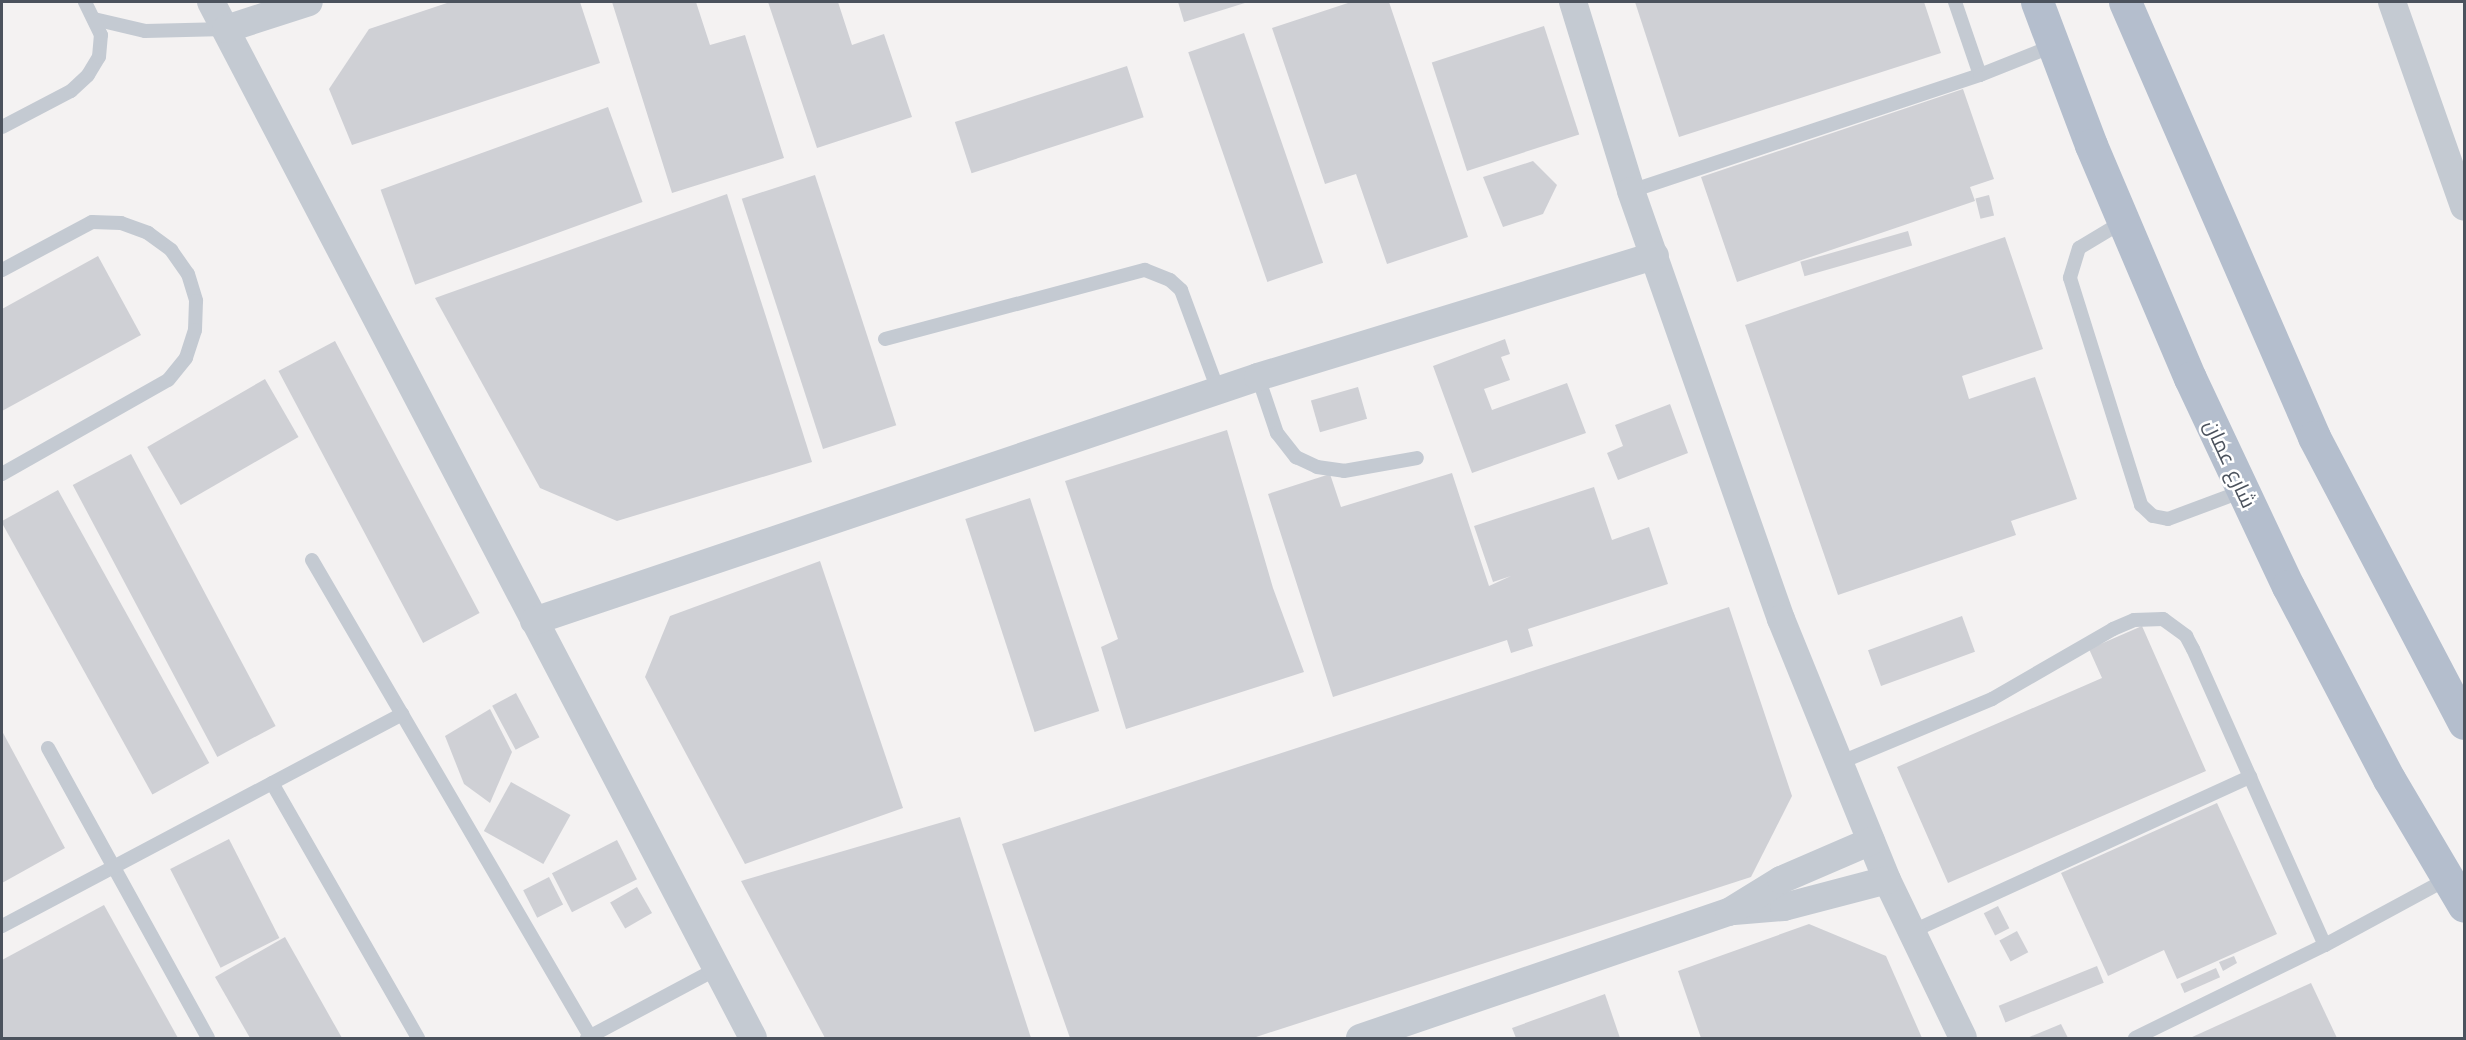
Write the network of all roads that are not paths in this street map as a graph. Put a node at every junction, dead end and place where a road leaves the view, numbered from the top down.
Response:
1 (85, 2) edge
2 (211, 2) edge
3 (309, 2) edge
4 (1573, 2) edge
5 (1955, 2) edge
6 (2037, 2) edge
7 (2125, 2) edge
8 (2392, 2) edge
9 (94, 19) junction
10 (226, 29) junction
11 (2053, 46) junction
12 (1980, 75) junction
13 (2, 127) edge
14 (1631, 191) junction
15 (2464, 207) edge
16 (2124, 221) junction
17 (1655, 256) junction
18 (2, 270) edge
19 (885, 339) dead end
20 (1258, 376) junction
21 (1218, 390) junction
22 (1417, 458) dead end
23 (2, 474) edge
24 (2243, 491) junction
25 (312, 560) dead end
26 (534, 621) junction
27 (402, 714) junction
28 (2464, 723) edge
29 (48, 748) dead end
30 (1839, 763) junction
31 (2250, 777) junction
32 (273, 783) junction
33 (1871, 842) junction
34 (113, 867) junction
35 (2447, 879) junction
36 (1887, 880) junction
37 (2464, 906) edge
38 (1729, 912) junction
39 (2, 926) edge
40 (1913, 931) junction
41 (2325, 945) junction
42 (716, 969) junction
43 (208, 1038) edge
44 (418, 1038) edge
45 (590, 1038) edge
46 (753, 1038) edge
47 (1360, 1038) edge
48 (1963, 1038) edge
49 (2135, 1038) edge

1 - 9 lane
2 - 10 street
3 - 10 street
4 - 14 street
5 - 12 lane
6 - 11 main road, شارع عمان
7 - 28 main road
8 - 15 street
9 - 10 lane
9 - 13 lane
10 - 26 street
11 - 12 lane
11 - 16 main road, شارع عمان
12 - 14 lane
14 - 17 street
16 - 24 main road, شارع عمان
16 - 24 lane
17 - 20 street
17 - 30 street
18 - 23 lane
19 - 21 lane
20 - 21 street
20 - 22 lane
21 - 26 street
24 - 35 main road, شارع عمان
25 - 27 lane
26 - 42 street
27 - 32 lane
27 - 45 lane
29 - 34 lane
30 - 31 lane
30 - 33 street
31 - 40 lane
31 - 41 lane
32 - 34 lane
32 - 44 lane
33 - 36 street
33 - 38 street
34 - 39 lane
34 - 43 lane
35 - 37 main road, شارع عمان
35 - 41 lane
36 - 38 street
36 - 40 street
38 - 47 street
40 - 48 street
41 - 49 lane
42 - 45 lane
42 - 46 street

